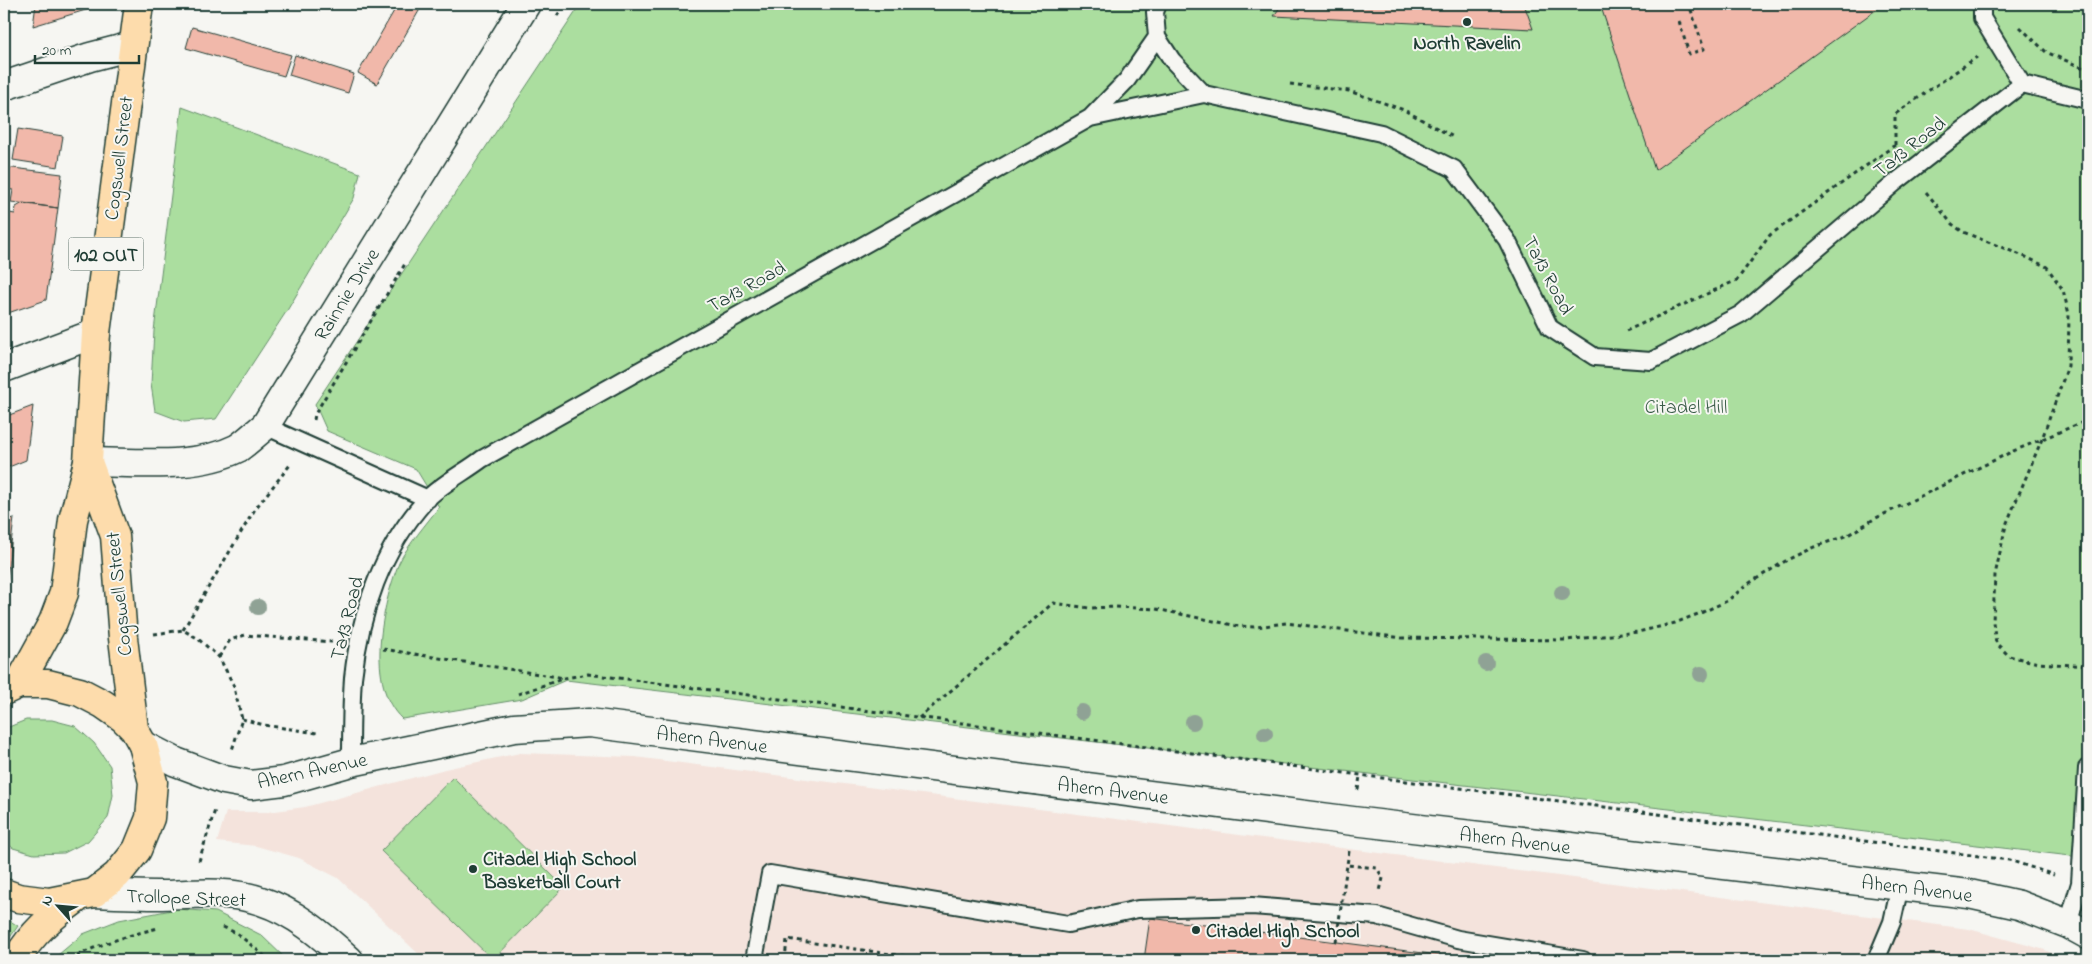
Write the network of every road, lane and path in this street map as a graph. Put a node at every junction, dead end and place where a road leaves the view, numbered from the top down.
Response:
1 (138, 4) edge
2 (526, 4) edge
3 (565, 4) edge
4 (1158, 4) edge
5 (1689, 4) edge
6 (1982, 4) edge
7 (2015, 19) dead end
8 (554, 20) dead end
9 (1679, 22) dead end
10 (2019, 26) junction
11 (1157, 37) junction
12 (1997, 43) junction
13 (132, 46) junction
14 (2088, 70) edge
15 (1289, 84) dead end
16 (2022, 84) junction
17 (4, 86) edge
18 (1204, 94) junction
19 (2088, 100) edge
20 (1090, 118) junction
21 (1459, 142) dead end
22 (1895, 145) junction
23 (1911, 171) junction
24 (409, 258) dead end
25 (1621, 331) dead end
26 (96, 332) junction
27 (4, 368) edge
28 (2088, 420) edge
29 (265, 426) junction
30 (2042, 440) junction
31 (310, 446) junction
32 (296, 458) dead end
33 (88, 462) junction
34 (428, 498) junction
35 (184, 630) junction
36 (149, 634) dead end
37 (359, 645) junction
38 (219, 657) junction
39 (2088, 666) edge
40 (565, 678) junction
41 (11, 687) edge
42 (517, 694) dead end
43 (919, 718) junction
44 (242, 719) junction
45 (317, 733) dead end
46 (138, 737) junction
47 (231, 756) dead end
48 (351, 762) junction
49 (2086, 768) dead end
50 (216, 806) dead end
51 (198, 869) dead end
52 (2080, 883) junction
53 (1900, 886) junction
54 (4, 893) edge
55 (86, 896) junction
56 (1376, 916) junction
57 (221, 926) dead end
58 (160, 928) dead end
59 (2078, 930) edge
60 (1336, 942) dead end
61 (16, 960) edge
62 (70, 960) edge
63 (269, 960) edge
64 (349, 960) edge
65 (754, 960) edge
66 (785, 960) edge
67 (931, 960) edge
68 (1583, 960) edge
69 (1876, 960) edge

1 - 13 main road, Cogswell Street / 102 OUT
2 - 29 street, Rainnie Drive
3 - 8 path
4 - 11 lane
5 - 9 path
6 - 12 lane
7 - 10 path
10 - 12 path
10 - 14 path
11 - 18 lane
11 - 20 lane
12 - 16 lane
12 - 22 path
13 - 17 street
13 - 26 main road, Cogswell Street / 102 OUT
15 - 21 path
16 - 19 lane
16 - 23 lane, Ta13 Road
18 - 20 lane
18 - 23 lane, Ta13 Road
20 - 34 lane, Ta13 Road
22 - 23 path
22 - 25 path
23 - 30 path
24 - 31 path
26 - 27 street
26 - 33 main road, Cogswell Street / 102 OUT
28 - 30 path
29 - 31 lane
29 - 33 street, Rainnie Drive
30 - 39 path
30 - 43 path
31 - 34 lane
32 - 35 path
33 - 41 main road, Cogswell Street / 102 OUT
33 - 46 main road, Cogswell Street
34 - 37 lane, Ta13 Road
35 - 36 path
35 - 38 path
37 - 38 path
37 - 40 path
37 - 48 lane, Ta13 Road
38 - 44 path
40 - 42 path
40 - 43 path
41 - 46 main road
43 - 52 path
44 - 45 path
44 - 47 path
46 - 48 street, Ahern Avenue
46 - 55 main road, Cogswell Street
48 - 53 street, Ahern Avenue
49 - 52 lane
50 - 51 path
52 - 59 lane
53 - 59 street, Ahern Avenue
53 - 69 lane
54 - 55 main road
55 - 61 main road
55 - 64 street, Trollope Street
56 - 60 path, bridge
56 - 65 lane
56 - 68 lane
57 - 63 path
58 - 62 path
66 - 67 path

